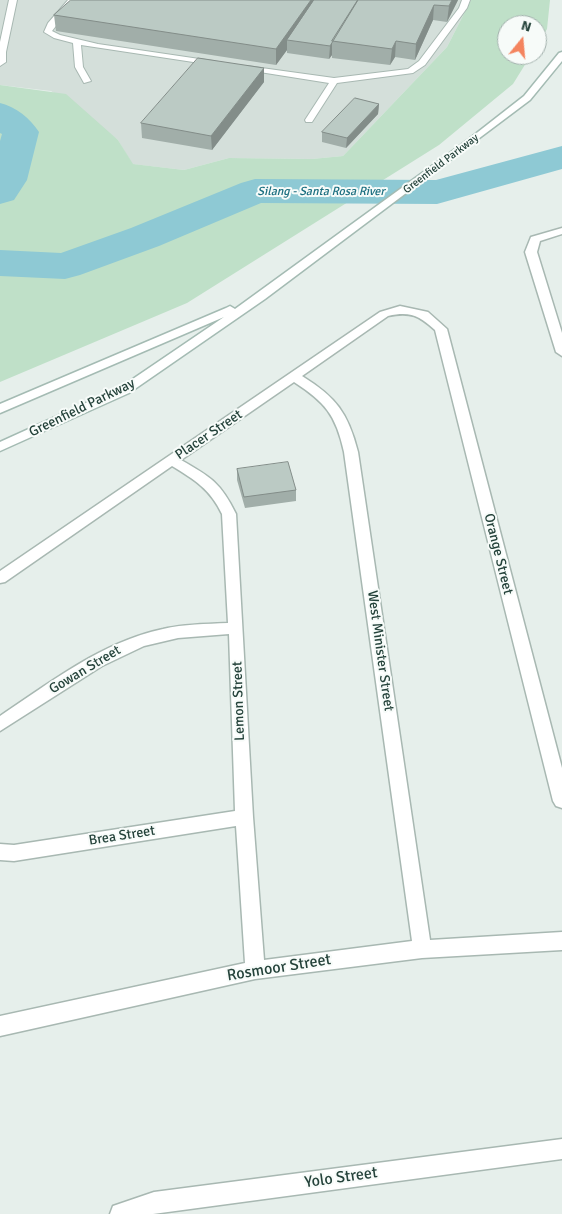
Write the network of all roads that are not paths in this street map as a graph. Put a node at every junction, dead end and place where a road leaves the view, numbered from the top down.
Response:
1 (13, 0) edge
2 (72, 0) edge
3 (466, 0) edge
4 (77, 42) junction
5 (562, 56) edge
6 (0, 64) edge
7 (225, 64) edge
8 (235, 66) edge
9 (87, 80) dead end
10 (334, 81) junction
11 (309, 120) dead end
12 (562, 231) edge
13 (261, 297) junction
14 (424, 314) joint
15 (562, 352) edge
16 (294, 376) junction
17 (0, 409) edge
18 (0, 447) edge
19 (171, 460) junction
20 (0, 578) edge
21 (236, 628) junction
22 (0, 724) edge
23 (562, 801) edge
24 (244, 818) junction
25 (0, 852) edge
26 (562, 941) edge
27 (422, 949) junction
28 (255, 970) junction
29 (0, 1026) edge
30 (562, 1148) edge
31 (121, 1214) edge

1 - 6 lane
2 - 4 lane
3 - 10 lane
4 - 7 lane
4 - 9 lane
5 - 13 street, Greenfield Parkway
8 - 10 lane
10 - 11 lane
12 - 15 street
13 - 17 street, Greenfield Parkway
13 - 18 street, Greenfield Parkway
14 - 16 street, Placer Street
14 - 23 street, Orange Street
16 - 19 street, Placer Street
16 - 27 street, West Minister Street
19 - 20 street, Placer Street
19 - 21 street, Lemon Street
21 - 22 street, Gowan Street
21 - 24 street, Lemon Street
24 - 25 street, Brea Street
24 - 28 street, Lemon Street
26 - 27 street, Rosmoor Street
27 - 28 street, Rosmoor Street
28 - 29 street, Rosmoor Street
30 - 31 street, Yolo Street

